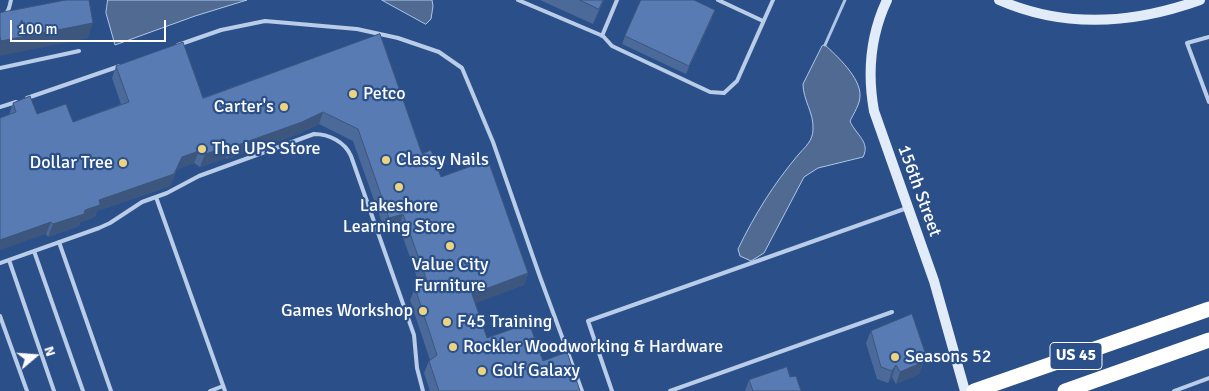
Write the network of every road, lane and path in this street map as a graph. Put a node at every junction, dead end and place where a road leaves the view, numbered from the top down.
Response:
1 (11, 0) edge
2 (518, 0) edge
3 (618, 0) edge
4 (718, 0) edge
5 (773, 0) edge
6 (887, 0) edge
7 (999, 0) edge
8 (1200, 0) edge
9 (0, 16) edge
10 (763, 21) junction
11 (602, 36) junction
12 (1209, 37) edge
13 (175, 46) edge
14 (79, 51) dead end
15 (129, 62) edge
16 (0, 68) edge
17 (1209, 102) edge
18 (0, 107) edge
19 (156, 197) junction
20 (908, 208) junction
21 (59, 242) junction
22 (34, 251) junction
23 (9, 260) junction
24 (0, 263) edge
25 (1209, 309) edge
26 (892, 312) dead end
27 (0, 316) edge
28 (1209, 340) edge
29 (1209, 378) edge
30 (224, 389) edge
31 (27, 391) edge
32 (54, 391) edge
33 (84, 391) edge
34 (111, 391) edge
35 (210, 391) edge
36 (423, 391) edge
37 (582, 391) edge
38 (612, 391) edge
39 (670, 391) edge
40 (965, 391) edge
41 (974, 391) edge
42 (1065, 391) edge
43 (1174, 391) edge

1 - 9 lane
2 - 11 lane
3 - 11 lane
4 - 10 lane
5 - 10 lane
6 - 20 street, 156th Street
7 - 8 street
10 - 11 lane
12 - 17 lane
13 - 37 lane
14 - 16 lane
15 - 18 lane
19 - 21 lane
19 - 30 lane
19 - 36 lane
20 - 38 lane
20 - 40 street, 156th Street
21 - 22 lane
21 - 34 lane
22 - 23 lane
22 - 33 lane
23 - 24 lane
23 - 32 lane
25 - 41 highway, US 45
26 - 39 lane
27 - 31 lane
28 - 42 highway, US 45
29 - 43 lane
30 - 35 lane

